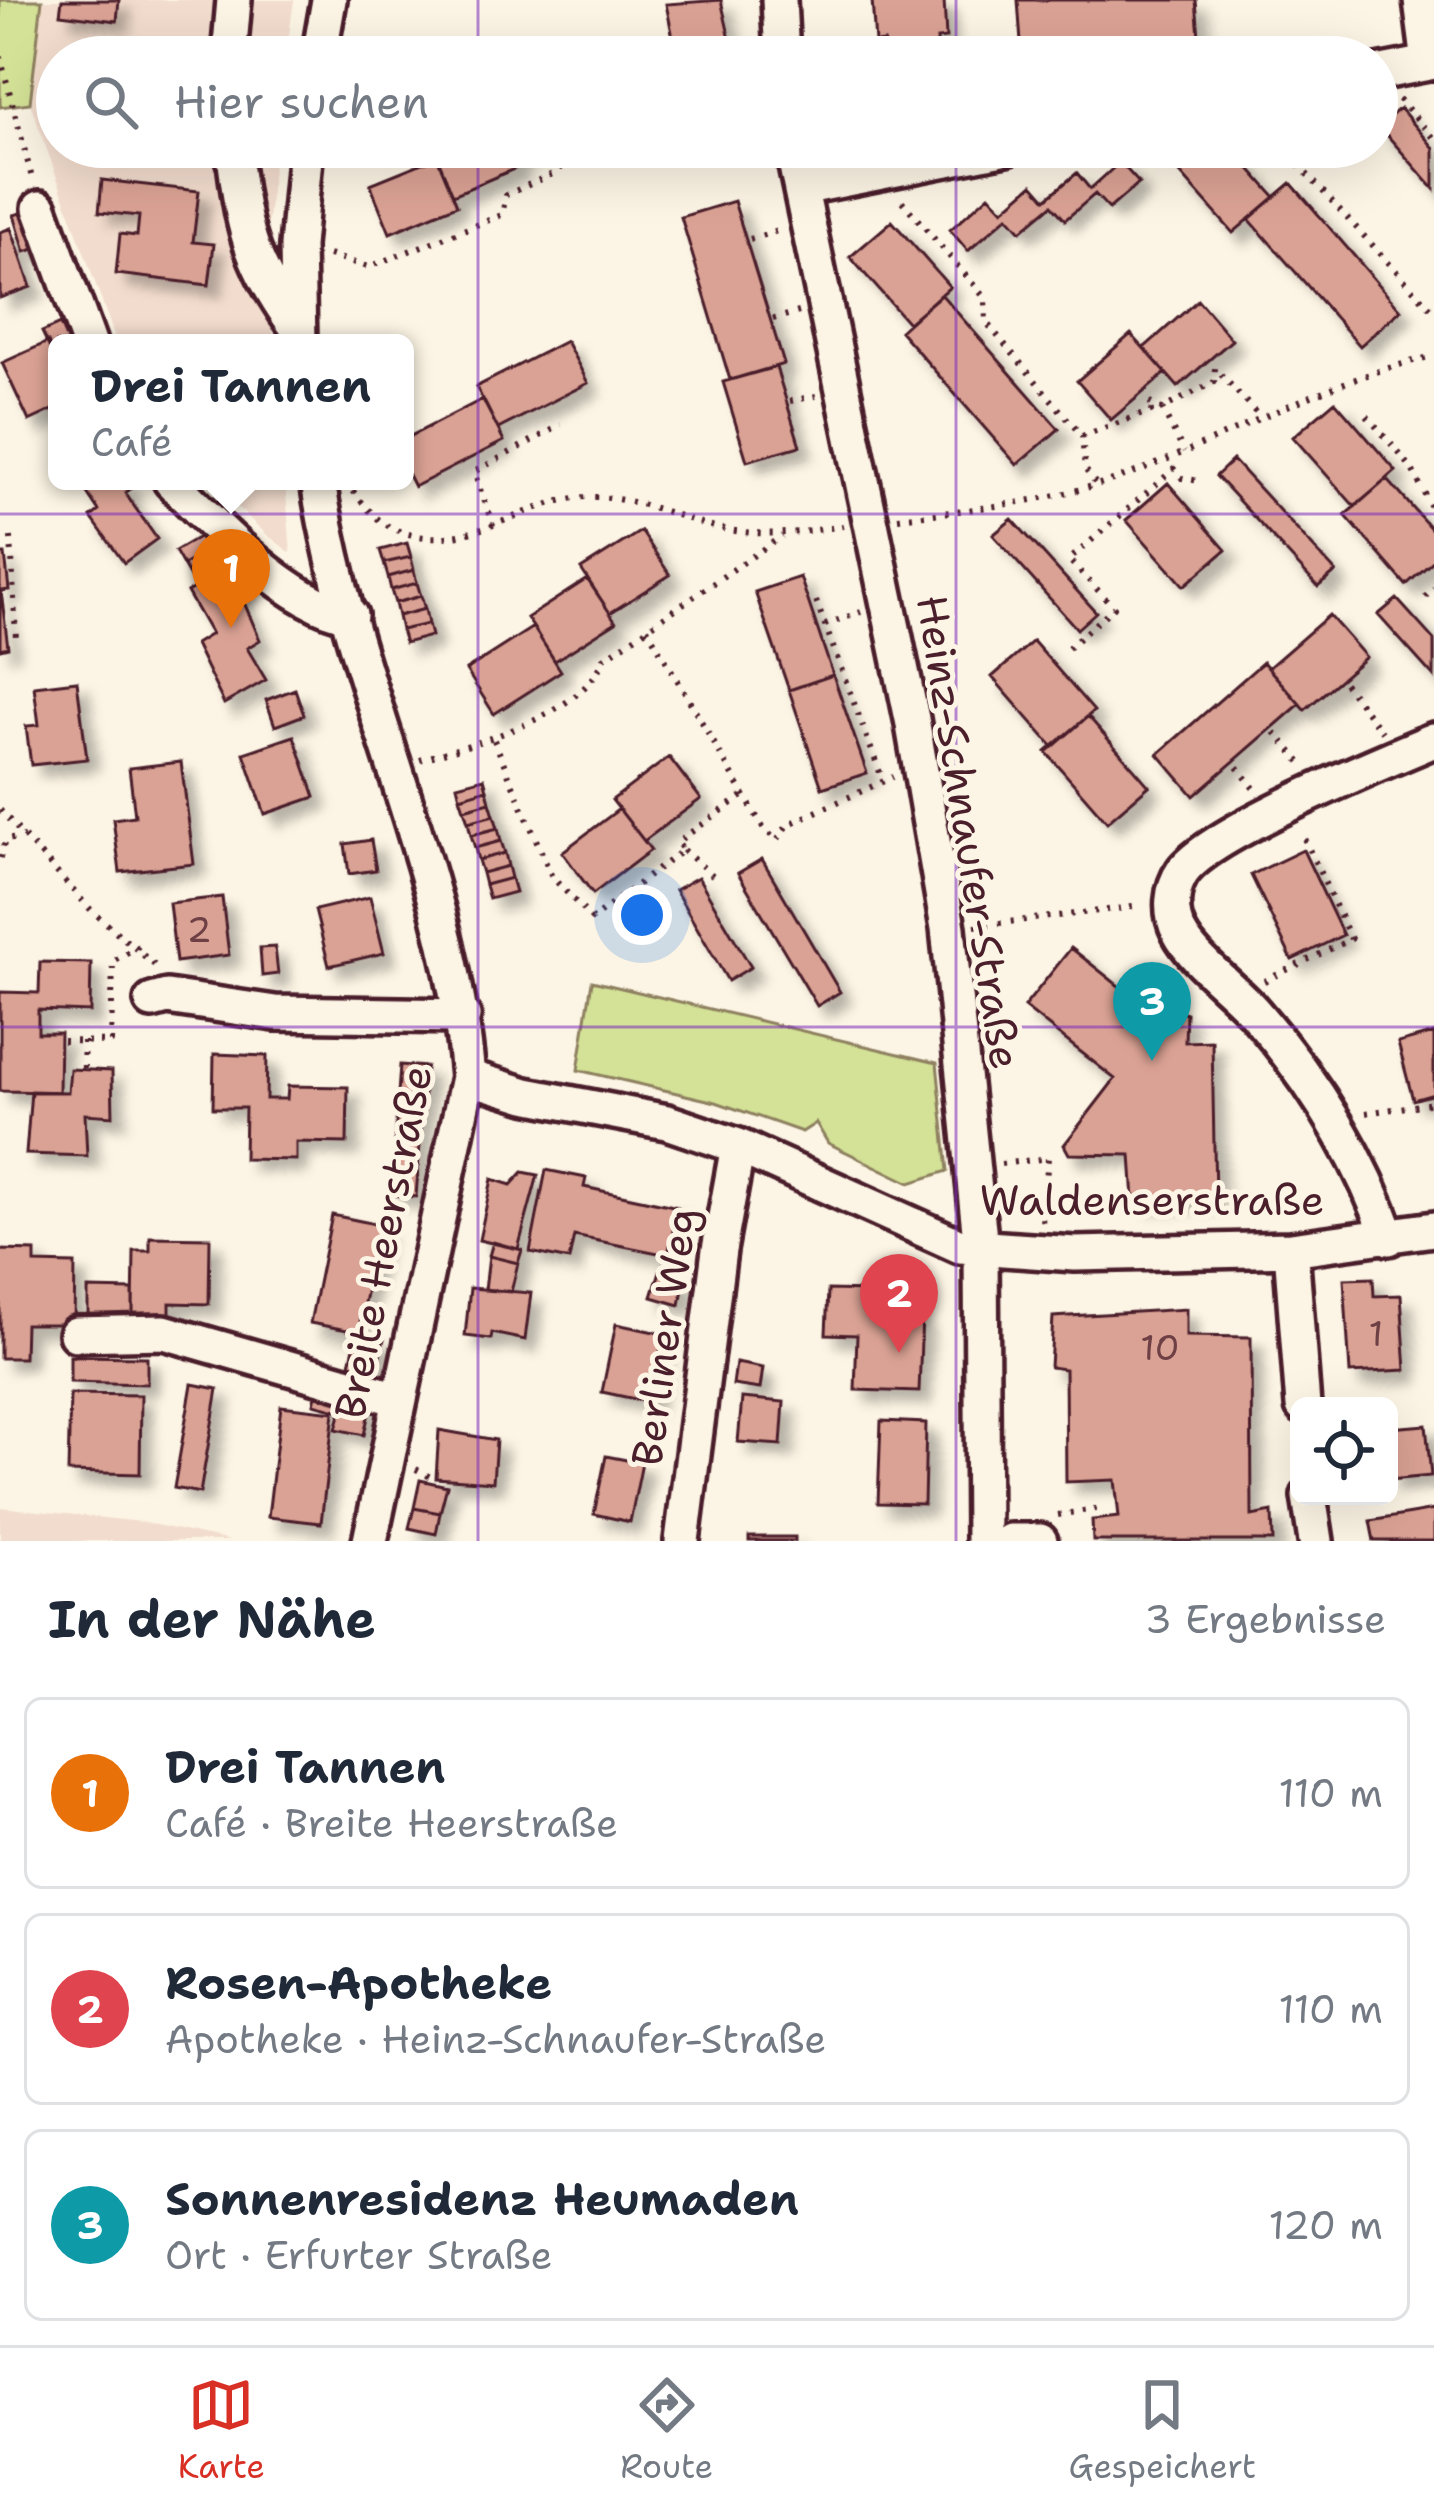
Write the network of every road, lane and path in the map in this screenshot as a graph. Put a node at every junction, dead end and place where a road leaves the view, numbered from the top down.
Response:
1 (234, 0) edge
2 (329, 0) edge
3 (779, 0) edge
4 (1421, 0) edge
5 (231, 36) edge
6 (323, 36) edge
7 (781, 36) edge
8 (0, 56) edge
9 (1431, 62) edge
10 (1398, 75) edge
11 (1398, 97) edge
12 (1434, 138) edge
13 (235, 168) edge
14 (304, 168) edge
15 (560, 168) edge
16 (797, 168) edge
17 (903, 168) edge
18 (1301, 168) edge
19 (888, 171) junction
20 (801, 188) junction
21 (40, 208) joint
22 (297, 246) junction
23 (1434, 311) edge
24 (86, 334) edge
25 (297, 334) edge
26 (298, 334) edge
27 (1434, 356) edge
28 (1162, 410) junction
29 (1258, 415) junction
30 (1367, 416) dead end
31 (561, 425) dead end
32 (1082, 436) junction
33 (1184, 452) junction
34 (1199, 481) dead end
35 (1096, 485) junction
36 (181, 490) edge
37 (320, 490) edge
38 (352, 490) edge
39 (1434, 513) edge
40 (374, 520) junction
41 (869, 522) junction
42 (358, 523) dead end
43 (493, 526) junction
44 (782, 536) junction
45 (11, 537) dead end
46 (1434, 588) edge
47 (1425, 597) dead end
48 (816, 601) dead end
49 (350, 615) junction
50 (647, 628) junction
51 (16, 638) dead end
52 (1068, 648) dead end
53 (1344, 682) dead end
54 (1275, 732) dead end
55 (494, 740) junction
56 (1434, 740) edge
57 (1399, 755) junction
58 (428, 758) dead end
59 (921, 773) junction
60 (882, 778) junction
61 (1324, 789) junction
62 (744, 795) junction
63 (1290, 807) junction
64 (0, 810) edge
65 (24, 837) junction
66 (682, 850) junction
67 (0, 859) edge
68 (717, 879) dead end
69 (1138, 906) dead end
70 (948, 928) junction
71 (139, 946) junction
72 (1237, 994) junction
73 (159, 999) joint
74 (463, 1016) junction
75 (63, 1041) dead end
76 (83, 1041) junction
77 (84, 1070) dead end
78 (468, 1077) junction
79 (1434, 1103) edge
80 (1331, 1119) junction
81 (738, 1146) junction
82 (973, 1168) junction
83 (1434, 1229) edge
84 (1389, 1238) junction
85 (1292, 1249) junction
86 (981, 1250) junction
87 (1039, 1252) junction
88 (76, 1334) dead end
89 (1302, 1397) edge
90 (398, 1399) junction
91 (1310, 1505) edge
92 (370, 1541) edge
93 (682, 1541) edge
94 (983, 1541) edge
95 (1010, 1541) edge
96 (1040, 1541) edge
97 (1316, 1541) edge

1 - 5 street
2 - 6 street
3 - 7 street
4 - 9 street
8 - 21 path
9 - 10 street
11 - 12 path
13 - 25 street
14 - 22 street
15 - 22 path
16 - 20 street, Heinz-Schnaufer-Straße
17 - 19 street
18 - 23 path
19 - 20 street
19 - 32 path
20 - 41 street, Heinz-Schnaufer-Straße
21 - 24 street
22 - 26 street
27 - 29 path
28 - 29 path
28 - 32 path
28 - 33 path
29 - 33 path
30 - 39 path
31 - 43 path
32 - 35 path
33 - 35 path
34 - 52 path
35 - 41 path
36 - 49 street
37 - 49 street, Breite Heerstraße
38 - 40 path
40 - 42 path
40 - 43 path
41 - 44 path
41 - 59 street, Heinz-Schnaufer-Straße
43 - 44 path
44 - 50 path
45 - 51 path
46 - 47 path
48 - 60 path
49 - 74 street, Breite Heerstraße
50 - 55 path
50 - 62 path
53 - 57 path
54 - 61 path
55 - 58 path
55 - 66 path
56 - 57 street
57 - 61 street
59 - 60 path
59 - 70 street, Heinz-Schnaufer-Straße
60 - 62 path
61 - 63 street
62 - 66 path
63 - 72 path
63 - 72 street
64 - 65 path
65 - 67 path
65 - 71 path
66 - 68 path
69 - 70 path
70 - 82 street, Heinz-Schnaufer-Straße
71 - 73 path
71 - 76 path
72 - 80 street
73 - 74 street
74 - 78 street, Breite Heerstraße
75 - 76 path
76 - 77 path
78 - 81 street, Waldenserstraße
78 - 90 street, Breite Heerstraße
79 - 80 path
80 - 84 street
81 - 86 street, Waldenserstraße
81 - 93 street, Berliner Weg
82 - 86 street, Heinz-Schnaufer-Straße
82 - 87 path
83 - 84 street, Waldenserstraße
84 - 85 street, Waldenserstraße
85 - 87 street, Waldenserstraße
85 - 89 street
86 - 87 street, Waldenserstraße
86 - 94 street, Heinz-Schnaufer-Straße
88 - 90 street
90 - 92 street, Breite Heerstraße
91 - 97 street
95 - 96 street

